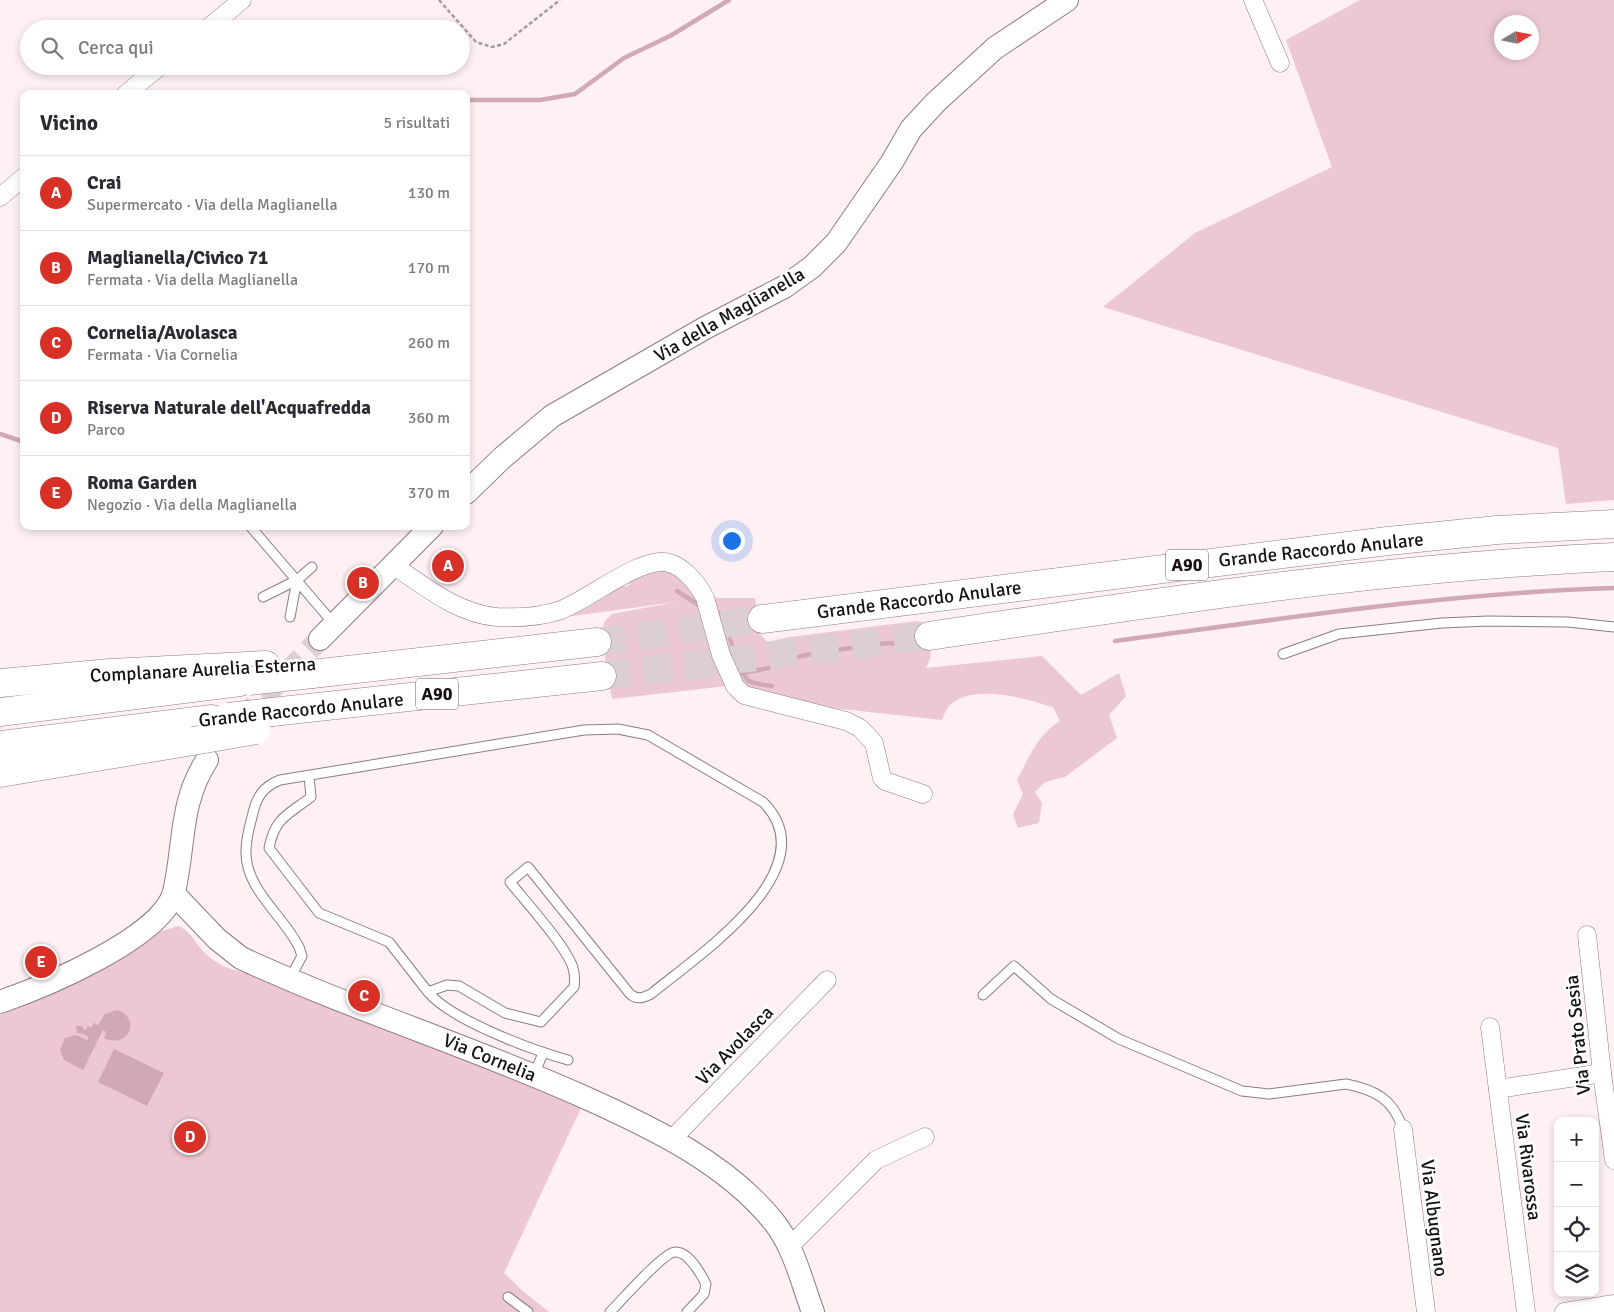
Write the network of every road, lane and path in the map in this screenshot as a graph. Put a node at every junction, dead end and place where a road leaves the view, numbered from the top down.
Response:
1 (242, 0) edge
2 (439, 0) edge
3 (560, 0) edge
4 (1067, 0) edge
5 (1253, 0) edge
6 (217, 20) edge
7 (457, 20) edge
8 (470, 35) edge
9 (1280, 63) dead end
10 (149, 75) edge
11 (131, 90) edge
12 (20, 180) edge
13 (0, 197) edge
14 (470, 489) edge
15 (1614, 524) edge
16 (253, 530) edge
17 (428, 530) edge
18 (1614, 557) edge
19 (393, 565) junction
20 (312, 567) dead end
21 (297, 580) junction
22 (263, 597) dead end
23 (290, 617) dead end
24 (762, 619) tunnel mouth
25 (1614, 627) edge
26 (929, 636) tunnel mouth
27 (597, 642) tunnel mouth
28 (322, 650) junction
29 (1283, 654) dead end
30 (406, 662) joint
31 (257, 673) junction
32 (602, 676) tunnel mouth
33 (0, 683) edge
34 (0, 712) edge
35 (264, 721) junction
36 (0, 745) edge
37 (200, 750) junction
38 (0, 772) edge
39 (309, 776) junction
40 (923, 794) dead end
41 (174, 894) junction
42 (1588, 935) dead end
43 (289, 978) junction
44 (827, 980) dead end
45 (428, 992) junction
46 (983, 995) dead end
47 (0, 1002) edge
48 (1490, 1027) dead end
49 (543, 1053) junction
50 (568, 1060) dead end
51 (1602, 1073) junction
52 (534, 1075) junction
53 (1498, 1089) junction
54 (1403, 1129) joint
55 (925, 1137) dead end
56 (671, 1140) junction
57 (1614, 1160) edge
58 (788, 1248) junction
59 (508, 1297) dead end
60 (1614, 1304) edge
61 (528, 1312) edge
62 (610, 1312) edge
63 (687, 1312) edge
64 (813, 1312) edge
65 (1426, 1312) edge
66 (1526, 1312) edge
67 (1564, 1312) edge

1 - 6 street
2 - 7 path
3 - 8 path
4 - 14 street, Via della Maglianella
5 - 9 street
10 - 11 street
12 - 13 street
15 - 24 highway, Grande Raccordo Anulare / A90
16 - 21 lane
17 - 19 street
18 - 26 highway, Grande Raccordo Anulare / A90
19 - 28 street
19 - 40 street, bridge
20 - 21 lane
21 - 22 lane
21 - 23 lane
21 - 28 lane
25 - 29 lane
27 - 30 highway, Grande Raccordo Anulare / A90
28 - 30 highway, Complanare Aurelia Esterna
28 - 31 highway, Complanare Aurelia Esterna
31 - 33 highway, Complanare Aurelia Esterna
31 - 34 highway, Grande Raccordo Anulare
32 - 35 highway, Grande Raccordo Anulare / A90
35 - 36 highway, Grande Raccordo Anulare / A90, bridge
35 - 37 highway, bridge
37 - 38 highway
37 - 41 street
39 - 43 lane
39 - 45 lane
39 - 45 lane
41 - 43 street, Via Cornelia
41 - 47 street
42 - 51 street, Via Prato Sesia
43 - 52 street, Via Cornelia
44 - 56 street, Via Avolasca
45 - 49 lane
46 - 54 lane
48 - 53 street, Via Rivarossa
49 - 50 lane
49 - 52 lane
51 - 53 street
51 - 57 street, Via Prato Sesia
52 - 56 street, Via Cornelia
53 - 66 street, Via Rivarossa
54 - 65 street, Via Albugnano
55 - 58 street
56 - 58 street, Via Cornelia
58 - 64 street, Via Cornelia
59 - 61 lane
60 - 67 street
62 - 63 lane

